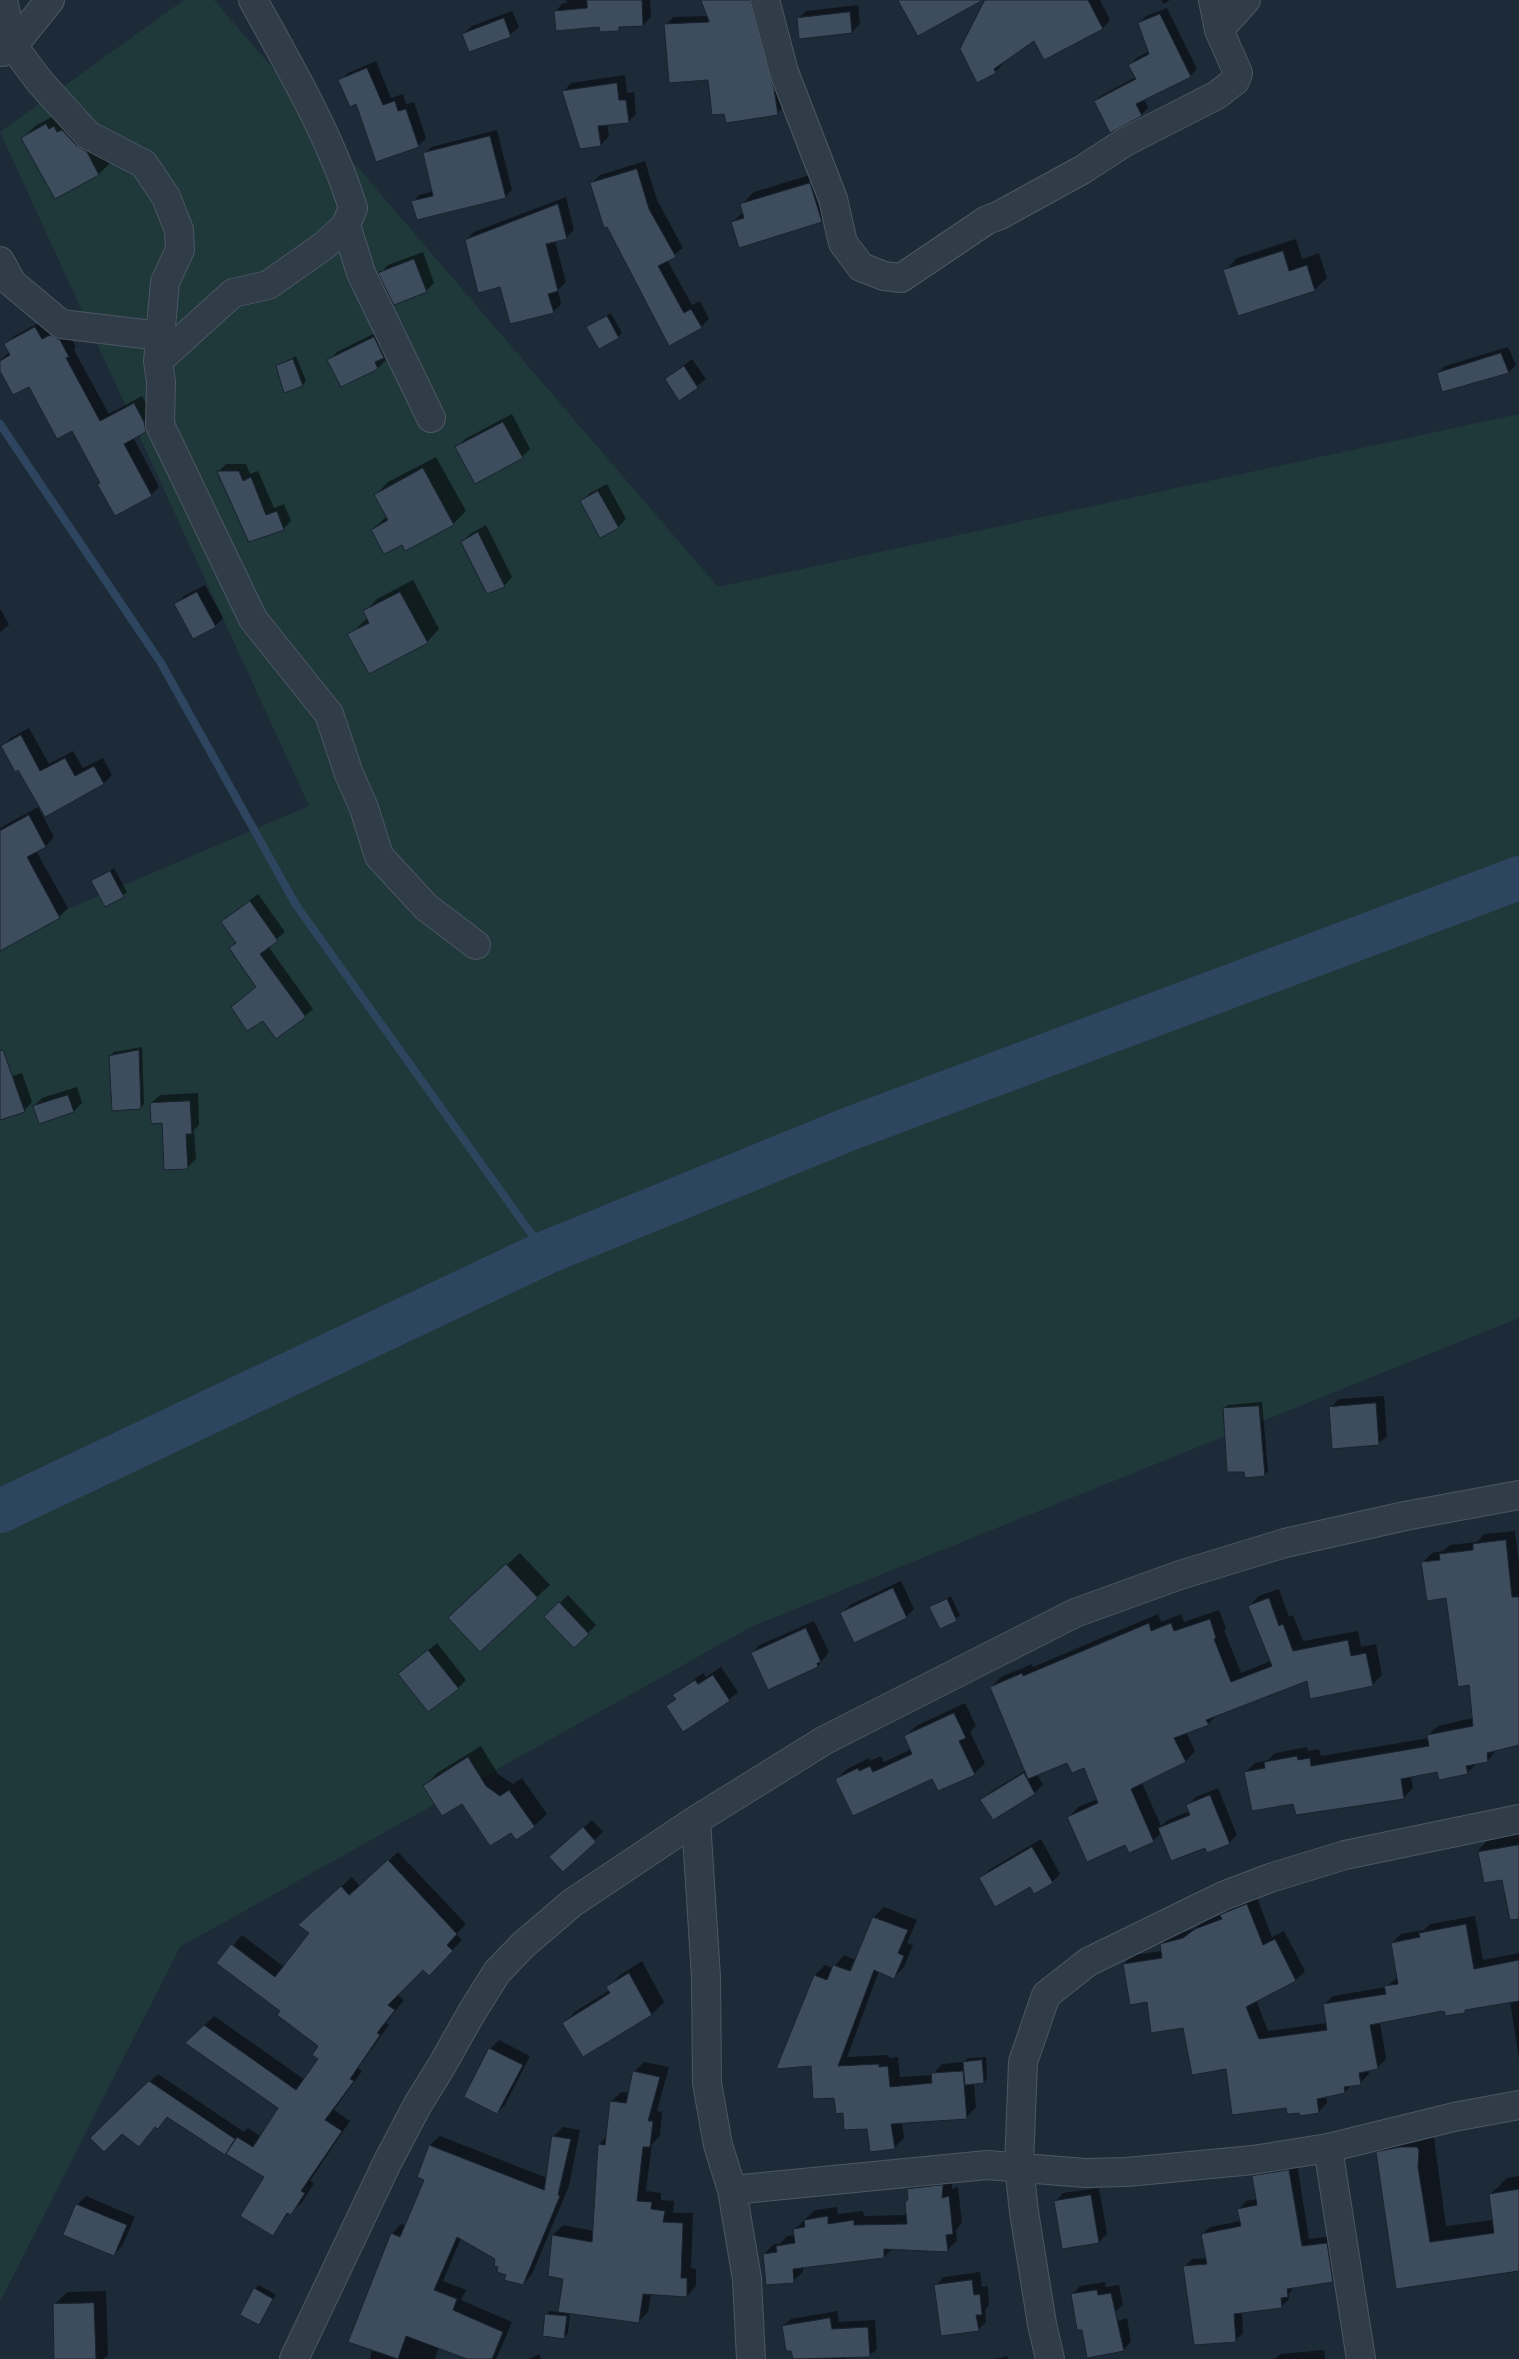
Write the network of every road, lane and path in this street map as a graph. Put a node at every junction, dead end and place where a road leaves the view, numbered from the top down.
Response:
1 (3, 0) edge
2 (50, 0) edge
3 (253, 0) edge
4 (765, 0) edge
5 (1213, 0) edge
6 (1246, 0) edge
7 (1219, 30) junction
8 (7, 50) edge
9 (346, 225) junction
10 (0, 260) edge
11 (159, 349) junction
12 (432, 418) dead end
13 (476, 946) dead end
14 (1519, 1495) edge
15 (1519, 1819) edge
16 (696, 1820) junction
17 (1519, 2105) edge
18 (1328, 2148) junction
19 (1019, 2166) junction
20 (732, 2190) junction
21 (294, 2359) edge
22 (751, 2359) edge
23 (1050, 2359) edge
24 (1361, 2359) edge

1 - 8 street
2 - 8 street
3 - 9 street
4 - 7 street
5 - 7 street
6 - 7 street
8 - 11 street
9 - 11 street
9 - 12 street
10 - 11 street
11 - 13 street
14 - 16 street
15 - 19 street
16 - 20 street
16 - 21 street
17 - 18 street
18 - 19 street
18 - 24 street
19 - 20 street
19 - 23 street
20 - 22 street

